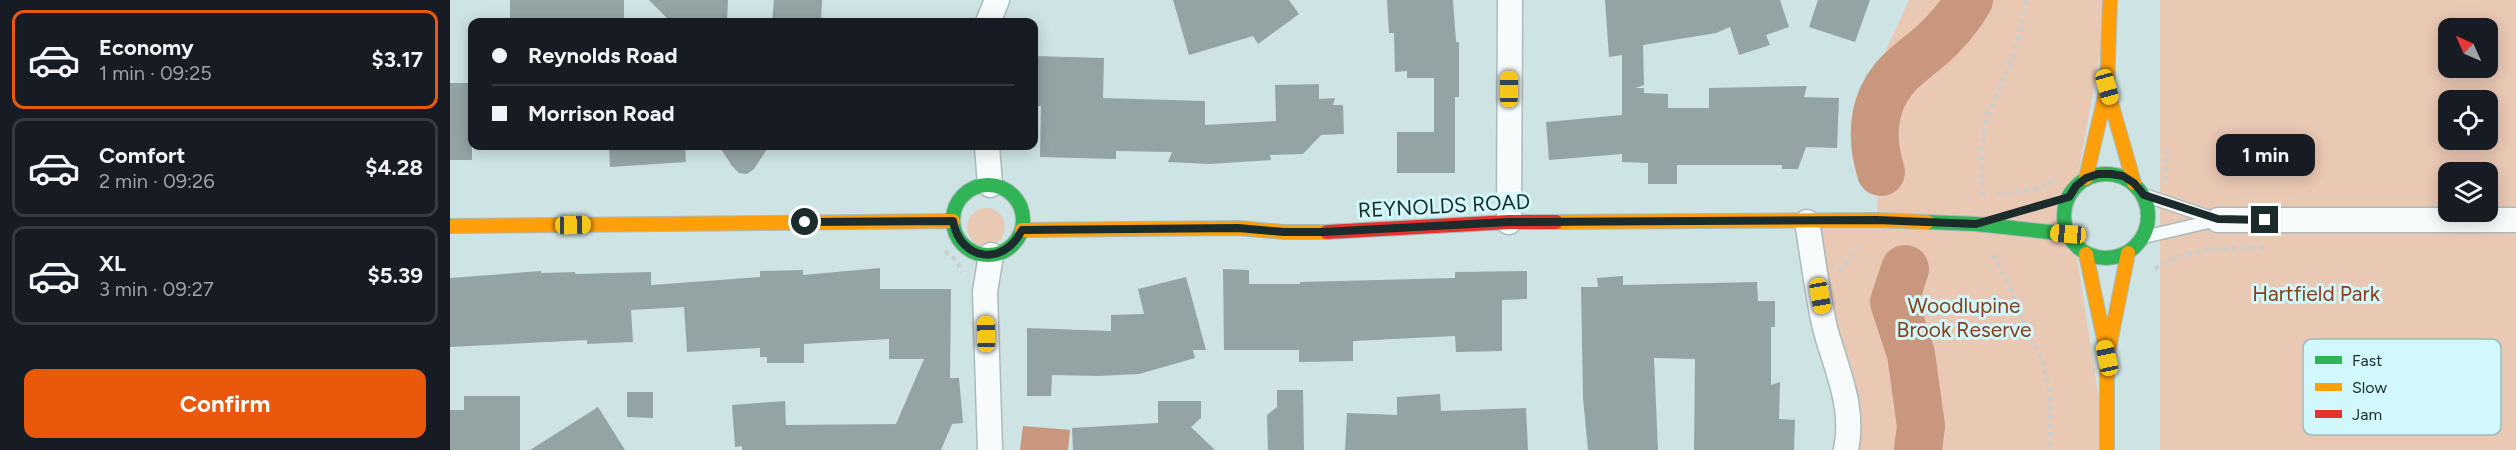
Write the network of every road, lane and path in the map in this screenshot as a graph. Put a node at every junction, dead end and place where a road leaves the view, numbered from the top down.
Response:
1 (1510, 0) edge
2 (2026, 0) edge
3 (2110, 0) edge
4 (2107, 87) junction
5 (987, 150) edge
6 (2166, 151) dead end
7 (2086, 178) junction
8 (2134, 183) junction
9 (990, 185) junction
10 (2165, 185) dead end
11 (2144, 195) junction
12 (2069, 197) junction
13 (2047, 203) dead end
14 (2015, 212) dead end
15 (2218, 219) junction
16 (2516, 220) edge
17 (953, 221) junction
18 (1509, 222) junction
19 (1807, 222) junction
20 (1981, 224) junction
21 (450, 226) edge
22 (1022, 230) junction
23 (2068, 234) junction
24 (2144, 237) junction
25 (2277, 247) dead end
26 (2128, 253) junction
27 (2086, 254) junction
28 (991, 255) junction
29 (2151, 274) dead end
30 (2107, 358) junction
31 (990, 450) edge
32 (1846, 450) edge
33 (2050, 450) edge
34 (2107, 450) edge

1 - 18 street
2 - 20 path
3 - 4 street
4 - 7 street
4 - 8 street
5 - 9 street
6 - 10 path
7 - 8 street
7 - 12 street
8 - 11 street
9 - 17 street
9 - 22 street
11 - 15 lane
11 - 24 street
12 - 13 street
12 - 23 street
14 - 20 street, REYNOLDS ROAD
15 - 16 street
15 - 24 lane
17 - 21 street
17 - 28 street
18 - 19 street, REYNOLDS ROAD
18 - 22 street, REYNOLDS ROAD
19 - 20 street, REYNOLDS ROAD
19 - 32 street
20 - 23 street, REYNOLDS ROAD
20 - 33 path
22 - 28 street
23 - 27 street
24 - 26 street
25 - 29 path
26 - 27 street
26 - 30 street
27 - 30 street
28 - 31 street
30 - 34 street

